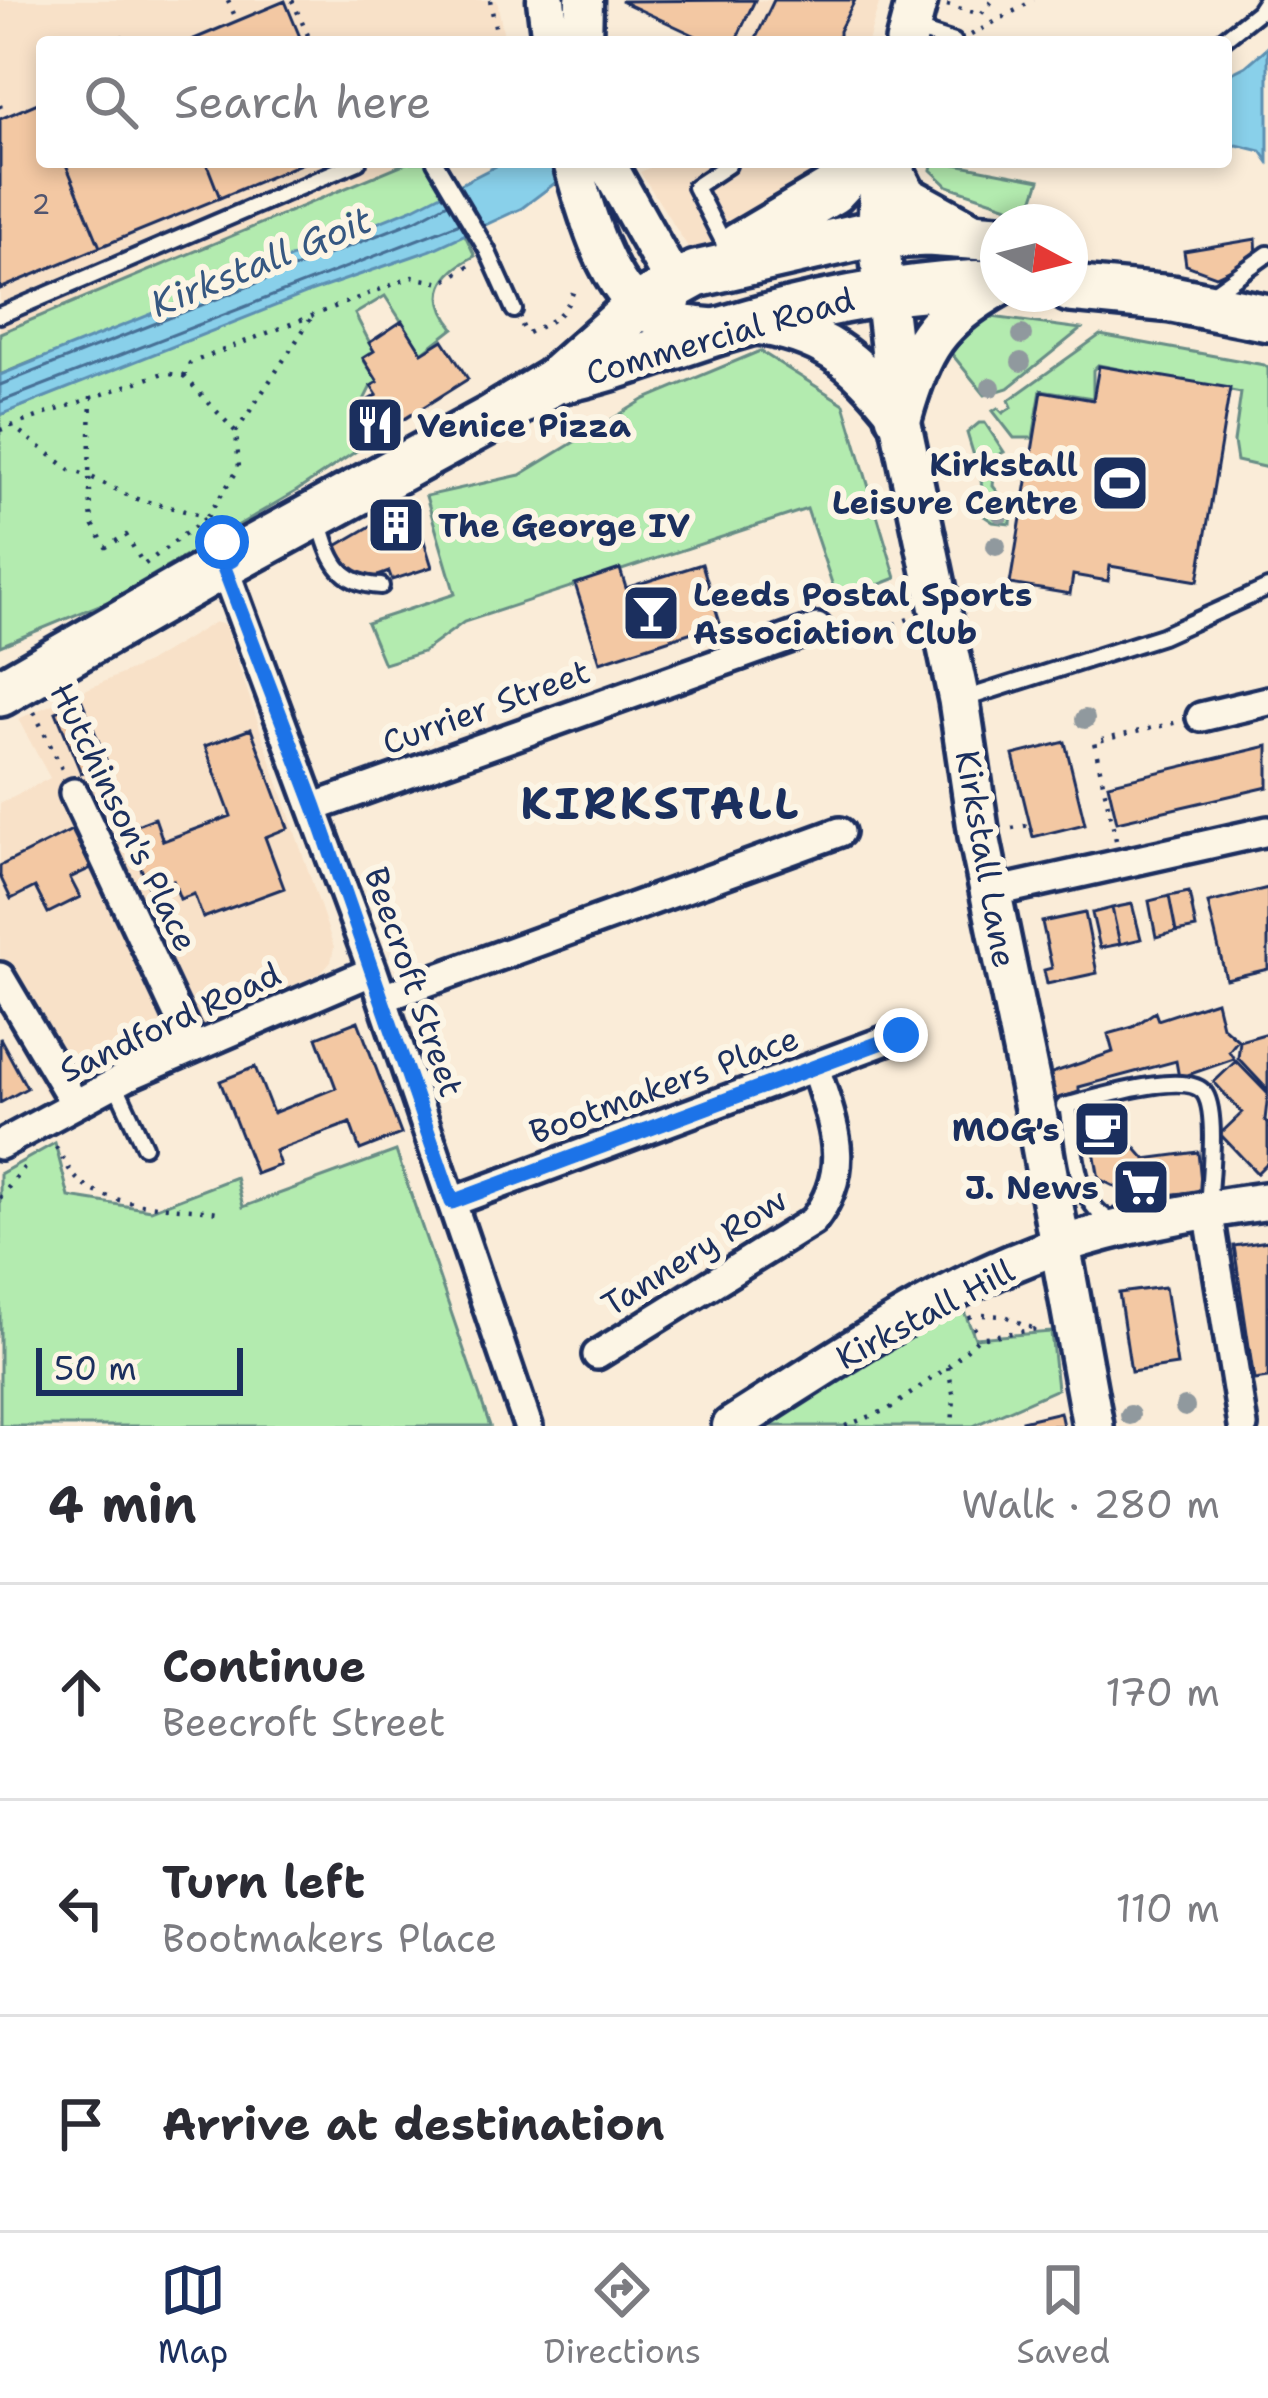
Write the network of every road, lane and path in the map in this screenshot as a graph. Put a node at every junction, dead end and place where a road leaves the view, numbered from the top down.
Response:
1 (228, 0) edge
2 (292, 0) edge
3 (490, 0) edge
4 (546, 0) edge
5 (584, 0) edge
6 (993, 0) edge
7 (1034, 0) edge
8 (1267, 0) edge
9 (918, 18) edge
10 (237, 21) dead end
11 (308, 36) edge
12 (497, 36) edge
13 (549, 36) edge
14 (583, 36) edge
15 (944, 36) edge
16 (967, 36) edge
17 (1227, 36) edge
18 (0, 105) edge
19 (4, 117) dead end
20 (344, 168) edge
21 (439, 168) edge
22 (590, 168) edge
23 (592, 168) edge
24 (724, 168) edge
25 (853, 168) edge
26 (879, 168) edge
27 (892, 168) edge
28 (980, 233) edge
29 (870, 235) junction
30 (980, 237) edge
31 (488, 252) junction
32 (1268, 254) edge
33 (606, 259) junction
34 (1088, 263) edge
35 (687, 281) junction
36 (980, 283) edge
37 (574, 290) dead end
38 (886, 290) junction
39 (1088, 292) edge
40 (980, 293) edge
41 (1185, 302) junction
42 (514, 310) dead end
43 (0, 315) edge
44 (313, 316) junction
45 (1268, 318) edge
46 (738, 326) junction
47 (526, 334) dead end
48 (579, 371) junction
49 (184, 376) junction
50 (92, 396) junction
51 (899, 416) junction
52 (11, 424) junction
53 (0, 430) edge
54 (236, 432) junction
55 (88, 476) junction
56 (318, 514) junction
57 (207, 517) junction
58 (228, 562) junction
59 (144, 565) dead end
60 (381, 586) dead end
61 (1268, 588) edge
62 (910, 618) dead end
63 (818, 628) dead end
64 (860, 636) dead end
65 (10, 688) edge
66 (959, 700) junction
67 (1268, 701) edge
68 (1201, 717) joint
69 (74, 793) joint
70 (315, 807) junction
71 (1268, 831) edge
72 (840, 832) dead end
73 (1121, 863) junction
74 (990, 893) junction
75 (373, 970) junction
76 (0, 977) edge
77 (382, 998) junction
78 (901, 1035) dead end
79 (193, 1047) junction
80 (815, 1067) junction
81 (115, 1083) junction
82 (75, 1104) junction
83 (1052, 1109) junction
84 (50, 1137) dead end
85 (0, 1145) edge
86 (144, 1146) dead end
87 (1268, 1201) edge
88 (452, 1202) junction
89 (1208, 1208) junction
90 (218, 1212) dead end
91 (1129, 1227) junction
92 (1060, 1245) junction
93 (979, 1338) junction
94 (597, 1355) dead end
95 (948, 1367) junction
96 (528, 1426) edge
97 (731, 1426) edge
98 (845, 1426) edge
99 (952, 1426) edge
100 (1093, 1426) edge
101 (1244, 1426) edge

1 - 10 path
2 - 11 path
3 - 12 path
4 - 13 street
5 - 14 street
6 - 9 path
7 - 16 path
8 - 17 lane
9 - 15 lane
18 - 19 path
20 - 43 lane
21 - 31 lane
22 - 33 street
23 - 35 street
24 - 35 lane
25 - 35 main road
26 - 29 main road, Kirkstall Lane
27 - 28 main road
29 - 30 main road, Commercial Road
29 - 35 main road, Commercial Road
29 - 38 main road, Kirkstall Lane
31 - 42 lane
31 - 44 path
32 - 41 lane
33 - 35 street
33 - 48 street
34 - 41 main road
35 - 46 street
35 - 48 main road, Commercial Road
36 - 38 main road, Commercial Road
37 - 47 path
38 - 46 main road, Commercial Road
38 - 51 main road, Kirkstall Lane
39 - 41 main road
40 - 51 main road
41 - 45 main road
44 - 49 path
44 - 54 path
46 - 48 main road, Commercial Road
46 - 51 main road
48 - 56 main road, Commercial Road
49 - 50 path
49 - 54 path
50 - 52 path
50 - 55 path
51 - 66 main road, Kirkstall Lane
52 - 53 path
52 - 55 path
54 - 57 path
55 - 57 path
55 - 59 path
56 - 58 main road, Commercial Road
56 - 60 lane
57 - 58 path
58 - 65 main road, Commercial Road
58 - 70 street, Beecroft Street
61 - 66 lane
62 - 64 path
63 - 70 street, Currier Street
65 - 69 path, Hutchinson's Place
66 - 74 main road, Kirkstall Lane
67 - 68 street
68 - 73 path
69 - 79 street, Hutchinson's Place
70 - 75 street, Beecroft Street
71 - 73 street
72 - 77 street
73 - 74 street
74 - 83 main road, Kirkstall Lane
75 - 77 street, Beecroft Street
75 - 79 street, Sandford Road
76 - 82 street
77 - 88 street, Beecroft Street
78 - 80 street, Bootmakers Place
79 - 81 street, Sandford Road
80 - 88 street, Bootmakers Place
80 - 94 street, Tannery Row
81 - 82 street, Sandford Road
81 - 86 lane
82 - 85 street, Sandford Road
83 - 89 lane
83 - 91 lane
83 - 92 main road, Kirkstall Lane
84 - 90 path
87 - 89 street, Kirkstall Hill
88 - 96 street, Beecroft Street
89 - 91 street, Kirkstall Hill
89 - 101 street
91 - 92 street, Kirkstall Hill
92 - 97 street, Kirkstall Hill
92 - 100 main road, Kirkstall Lane
93 - 93 path
93 - 95 path
95 - 98 path
95 - 99 path

